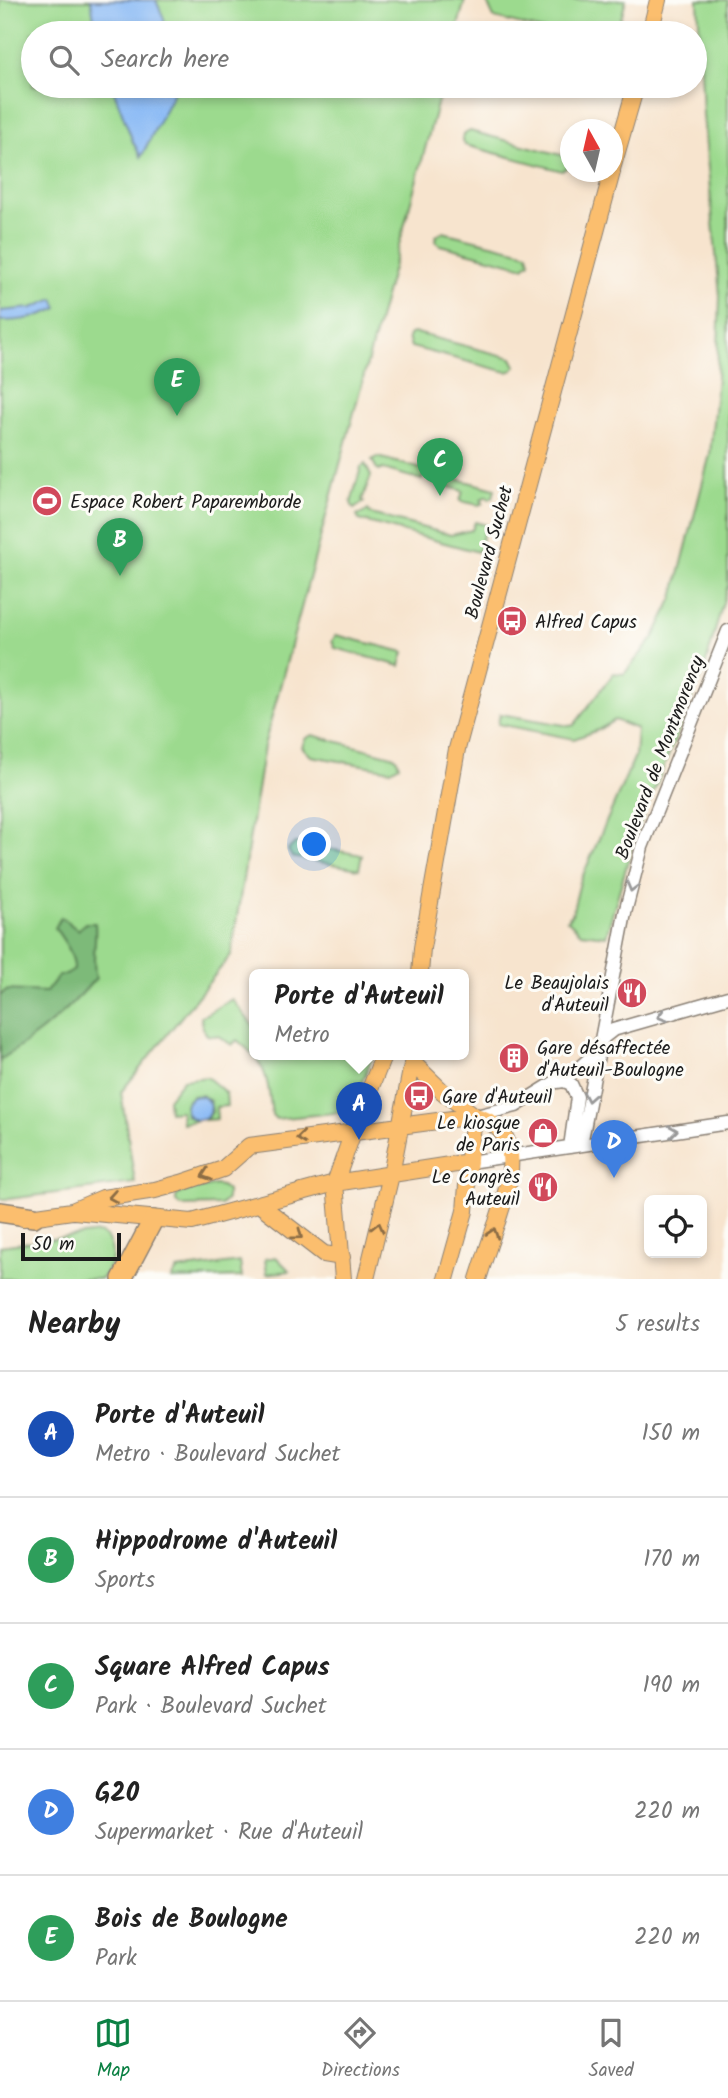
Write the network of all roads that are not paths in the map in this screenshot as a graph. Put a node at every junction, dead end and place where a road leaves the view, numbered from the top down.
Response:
1 (658, 0) edge
2 (653, 21) edge
3 (633, 98) edge
4 (623, 131) edge
5 (609, 182) edge
6 (728, 631) edge
7 (422, 948) junction
8 (416, 969) edge
9 (420, 969) edge
10 (728, 997) edge
11 (599, 1046) junction
12 (382, 1060) edge
13 (410, 1060) edge
14 (413, 1060) edge
15 (555, 1083) junction
16 (475, 1116) junction
17 (728, 1123) edge
18 (400, 1126) junction
19 (353, 1132) junction
20 (575, 1146) junction
21 (510, 1156) junction
22 (469, 1162) junction
23 (391, 1175) junction
24 (335, 1183) junction
25 (259, 1205) junction
26 (72, 1211) junction
27 (0, 1212) edge
28 (34, 1217) junction
29 (153, 1220) junction
30 (0, 1221) edge
31 (342, 1257) junction
32 (122, 1279) edge
33 (344, 1279) edge
34 (366, 1279) edge
35 (446, 1279) edge
36 (478, 1279) edge

1 - 2 main road
3 - 4 main road, Boulevard Suchet
5 - 7 main road, Boulevard Suchet
6 -> 11 street, Boulevard de Montmorency
7 - 8 main road, Boulevard Suchet
7 - 9 main road, Boulevard Suchet
10 -> 11 street
11 - 15 street
11 -> 20 street, Boulevard de Montmorency
12 - 19 main road
13 - 18 main road
14 - 16 main road
15 - 16 street
15 - 20 street
16 - 18 main road
16 - 21 main road
16 - 22 main road
20 -> 17 street
18 - 19 main road
18 - 23 main road
19 - 24 main road
19 -> 26 main road
20 - 21 street
21 - 22 street
36 -> 21 main road
22 - 23 main road
22 - 35 main road
23 - 24 main road
34 -> 23 main road
24 - 25 main road
24 - 31 main road
25 - 29 main road
25 -> 31 main road
26 - 28 main road
26 - 29 main road
27 - 28 highway
28 - 30 main road
29 - 32 highway
31 - 33 main road

